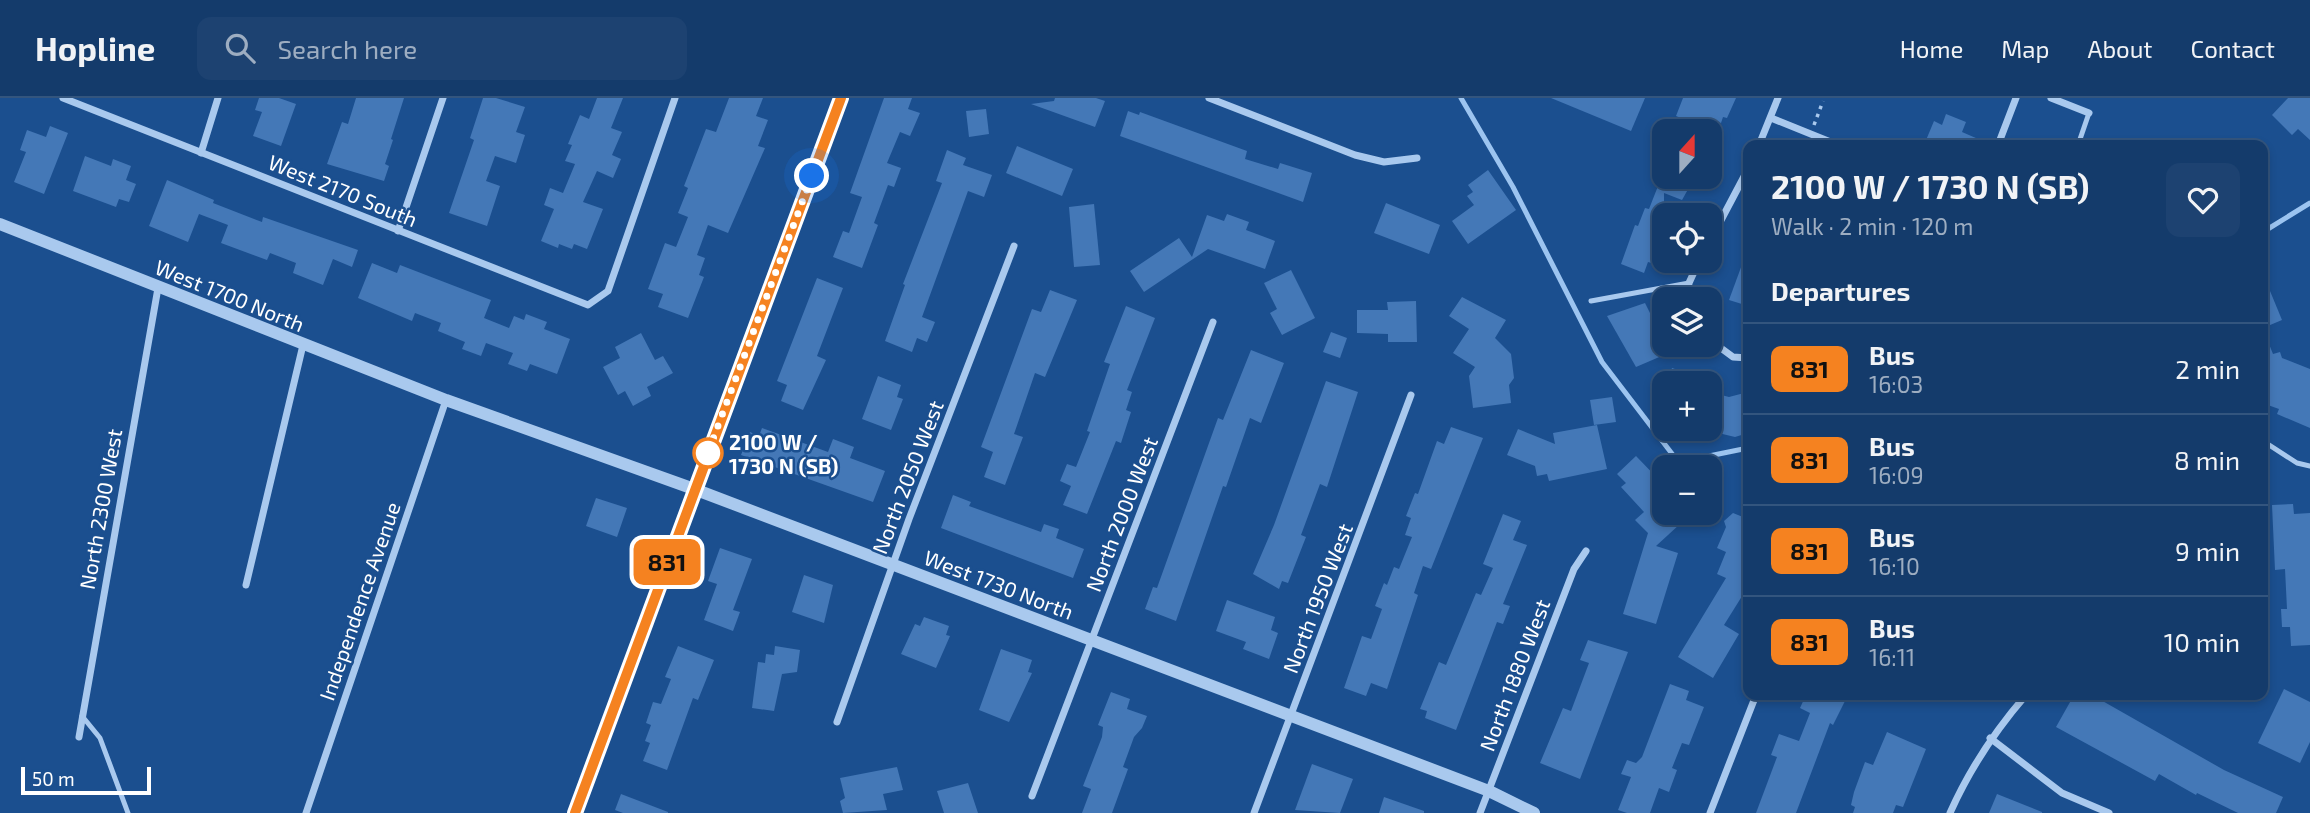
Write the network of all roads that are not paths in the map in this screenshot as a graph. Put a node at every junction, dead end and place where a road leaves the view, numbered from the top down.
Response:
1 (63, 98) edge
2 (218, 98) edge
3 (443, 98) edge
4 (675, 98) edge
5 (841, 98) edge
6 (1209, 98) edge
7 (1778, 98) edge
8 (2016, 98) edge
9 (2051, 98) edge
10 (2089, 113) joint
11 (1771, 118) junction
12 (1761, 140) edge
13 (1826, 140) edge
14 (2000, 140) edge
15 (2080, 140) edge
16 (201, 153) junction
17 (1417, 158) dead end
18 (1743, 178) edge
19 (1722, 218) edge
20 (0, 224) edge
21 (398, 231) junction
22 (1014, 246) dead end
23 (1694, 273) edge
24 (1689, 283) junction
25 (1688, 287) edge
26 (158, 288) junction
27 (1591, 301) dead end
28 (1213, 322) dead end
29 (303, 345) junction
30 (1722, 349) edge
31 (1743, 358) edge
32 (1411, 395) dead end
33 (446, 400) junction
34 (2268, 448) edge
35 (2310, 466) edge
36 (694, 489) junction
37 (1586, 551) dead end
38 (893, 565) junction
39 (246, 585) dead end
40 (1092, 641) junction
41 (1754, 700) edge
42 (2022, 700) edge
43 (82, 716) junction
44 (1291, 717) junction
45 (837, 722) dead end
46 (79, 737) dead end
47 (1990, 738) junction
48 (1489, 791) junction
49 (1032, 796) dead end
50 (128, 813) edge
51 (306, 813) edge
52 (575, 813) edge
53 (1254, 813) edge
54 (1480, 813) edge
55 (1534, 813) edge
56 (1710, 813) edge
57 (1950, 813) edge
58 (2109, 813) edge

1 - 16 street, West 2170 South
2 - 16 street
3 - 21 street
4 - 21 street, West 2170 South
5 - 36 street
6 - 17 street
7 - 11 street
8 - 14 street
9 - 10 street
10 - 15 lane
11 - 12 street
11 - 13 street
16 - 21 street, West 2170 South
18 - 19 street
20 - 26 street, West 1700 North
22 - 38 street, North 2050 West
23 - 24 street
24 - 25 street
24 - 27 lane
26 - 29 street, West 1700 North
26 - 43 street, North 2300 West
28 - 40 street, North 2000 West
29 - 33 street, West 1700 North
29 - 39 street
30 - 31 street
32 - 44 street, North 1950 West
33 - 36 street, West 1730 North
33 - 51 street, Independence Avenue
34 - 35 lane
36 - 38 street, West 1730 North
36 - 52 street
37 - 48 street, North 1880 West
38 - 40 street, West 1730 North
38 - 45 street, North 2050 West
40 - 44 street, West 1730 North
40 - 49 street, North 2000 West
41 - 56 street
42 - 47 street
43 - 46 street, North 2300 West
43 - 50 lane
44 - 48 street, West 1730 North
44 - 53 street, North 1950 West
47 - 57 street
47 - 58 street
48 - 54 street, North 1880 West
48 - 55 street, West 1730 North

